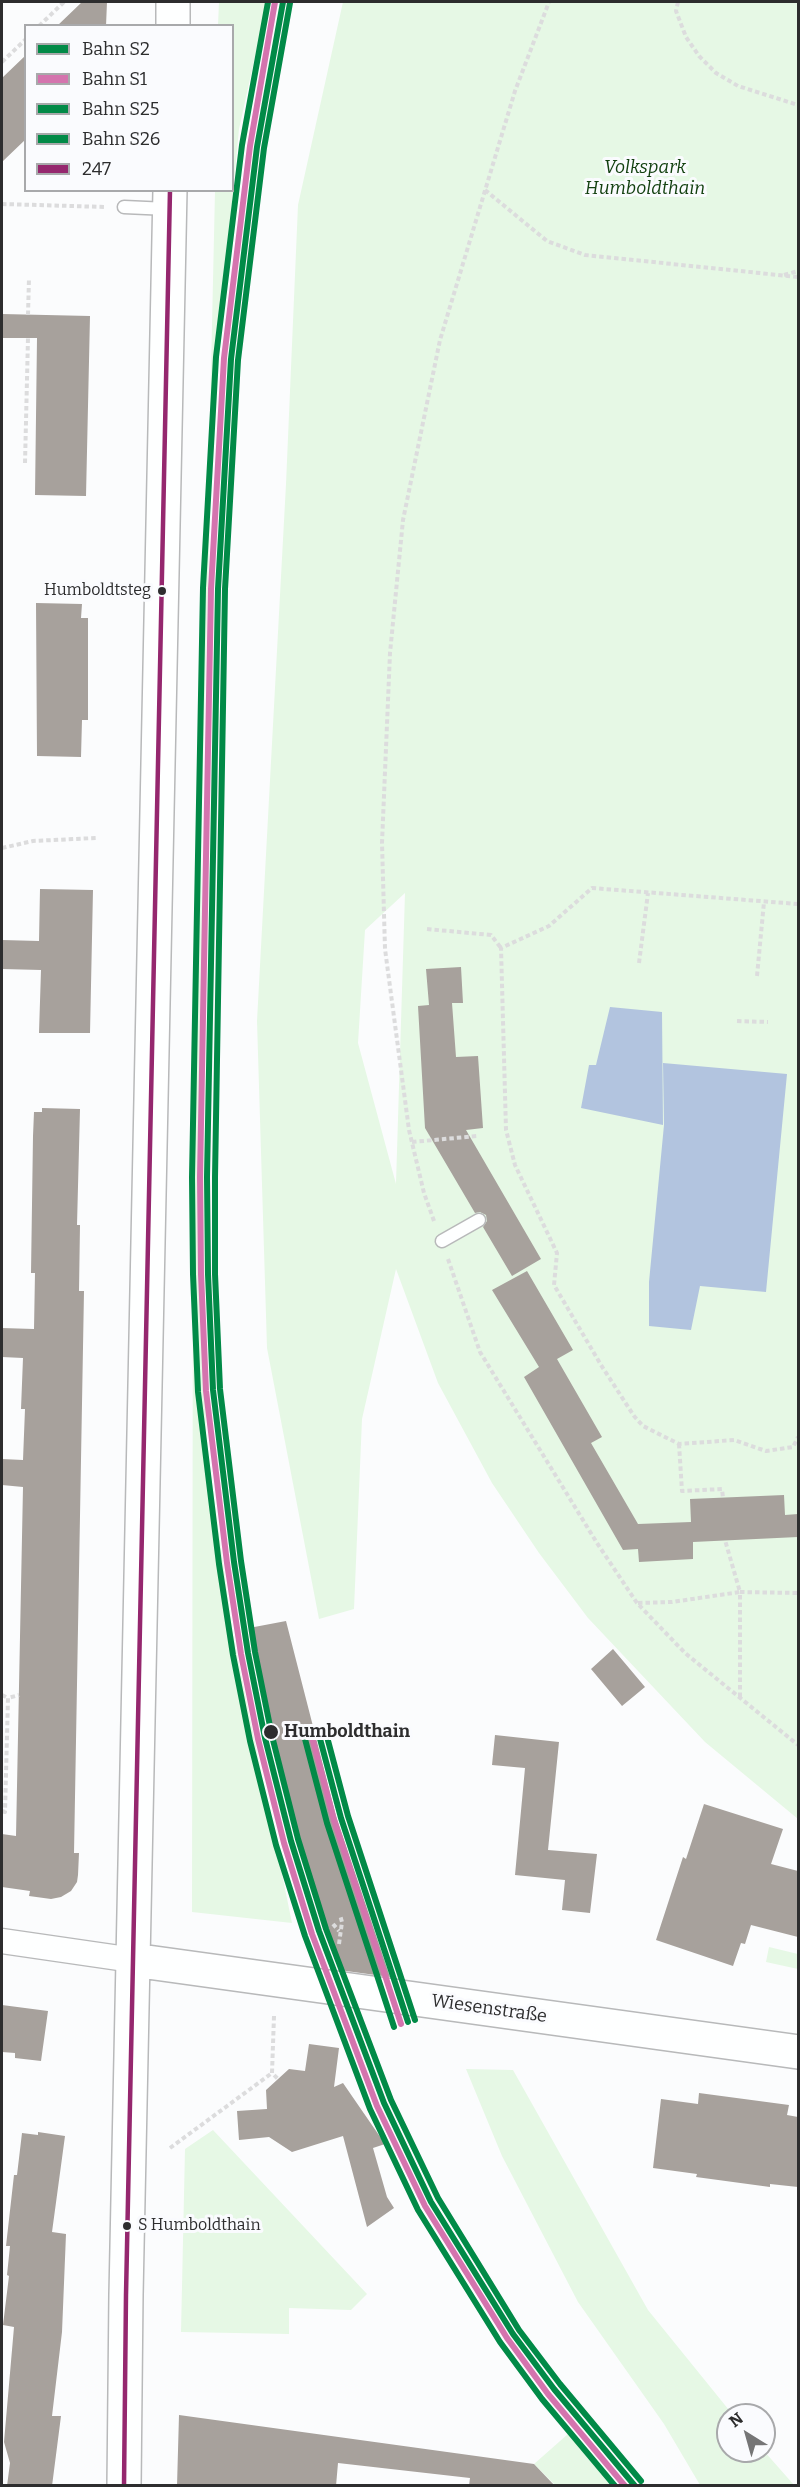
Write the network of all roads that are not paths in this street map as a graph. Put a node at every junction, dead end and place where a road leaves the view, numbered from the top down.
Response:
1 (173, 2) edge
2 (172, 24) edge
3 (170, 200) edge
4 (124, 207) road end
5 (479, 1220) dead end
6 (442, 1241) road end
7 (2, 1941) edge
8 (133, 1960) junction
9 (798, 2052) edge
10 (124, 2486) edge

1 - 2 street
3 - 4 lane
3 - 8 street
5 - 6 lane
7 - 8 street, Wiesenstraße
8 - 9 street, Wiesenstraße
8 - 10 street

